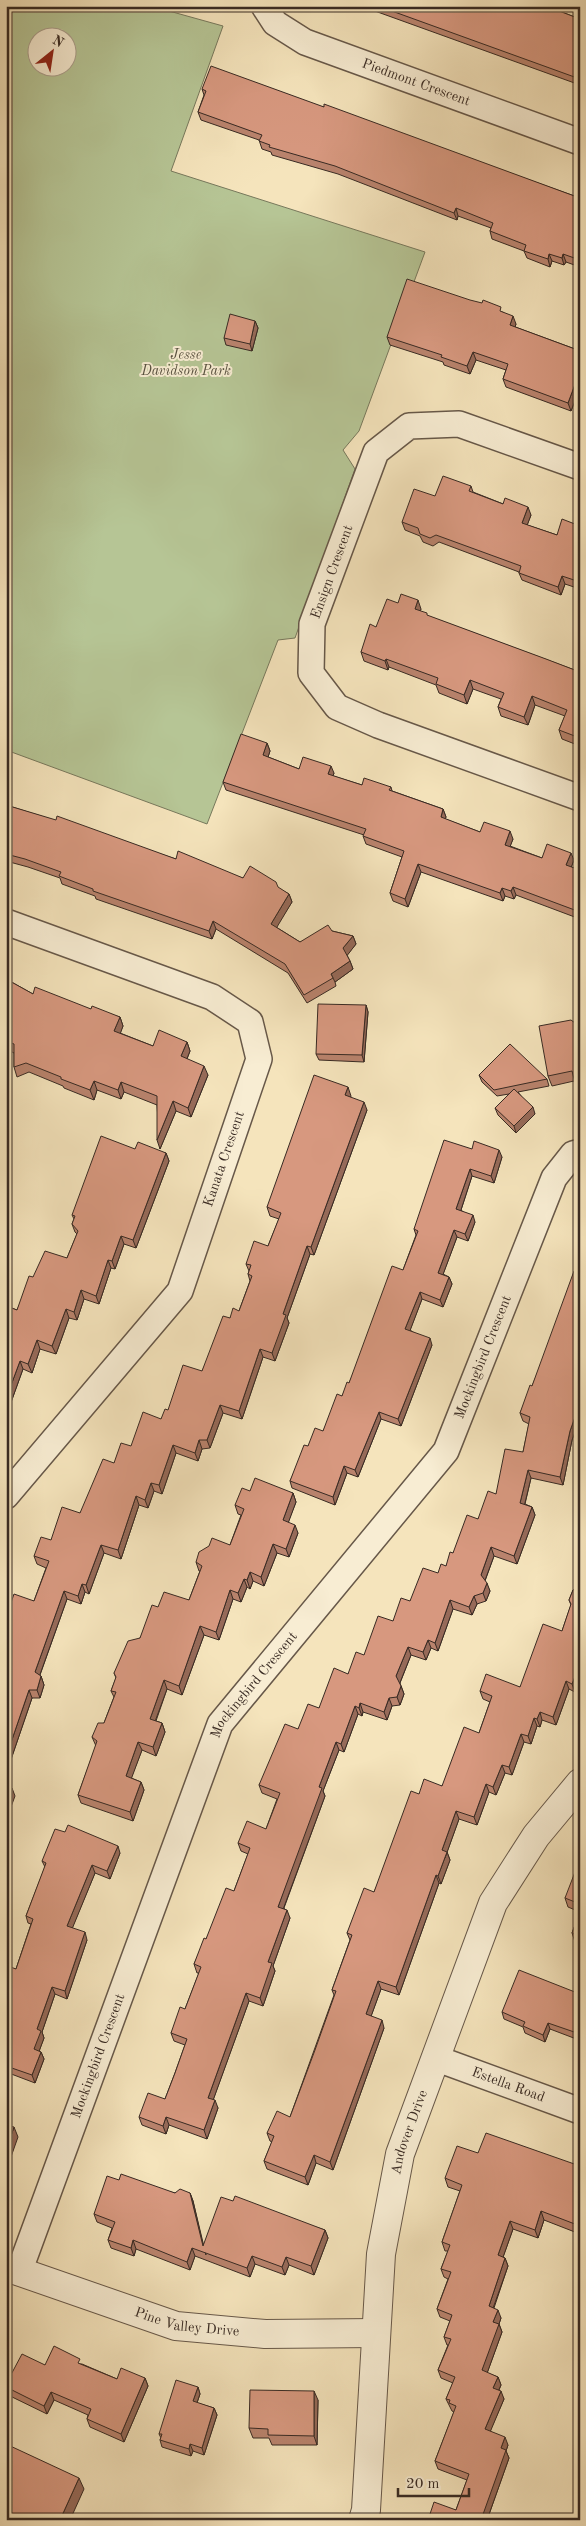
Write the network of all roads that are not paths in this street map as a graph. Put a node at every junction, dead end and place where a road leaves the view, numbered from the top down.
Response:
1 (264, 6) edge
2 (580, 142) edge
3 (580, 467) edge
4 (580, 798) edge
5 (6, 922) edge
6 (580, 1152) edge
7 (6, 1496) edge
8 (580, 1783) edge
9 (435, 2058) junction
10 (580, 2111) edge
11 (12, 2269) edge
12 (376, 2333) junction
13 (363, 2520) edge

1 - 2 street, Piedmont Crescent
3 - 4 street, Ensign Crescent
5 - 7 street, Kanata Crescent
6 - 11 street, Mockingbird Crescent
8 - 9 street, Andover Drive
9 - 10 street, Estella Road
9 - 12 street, Andover Drive
11 - 12 street, Pine Valley Drive
12 - 13 street, Andover Drive

